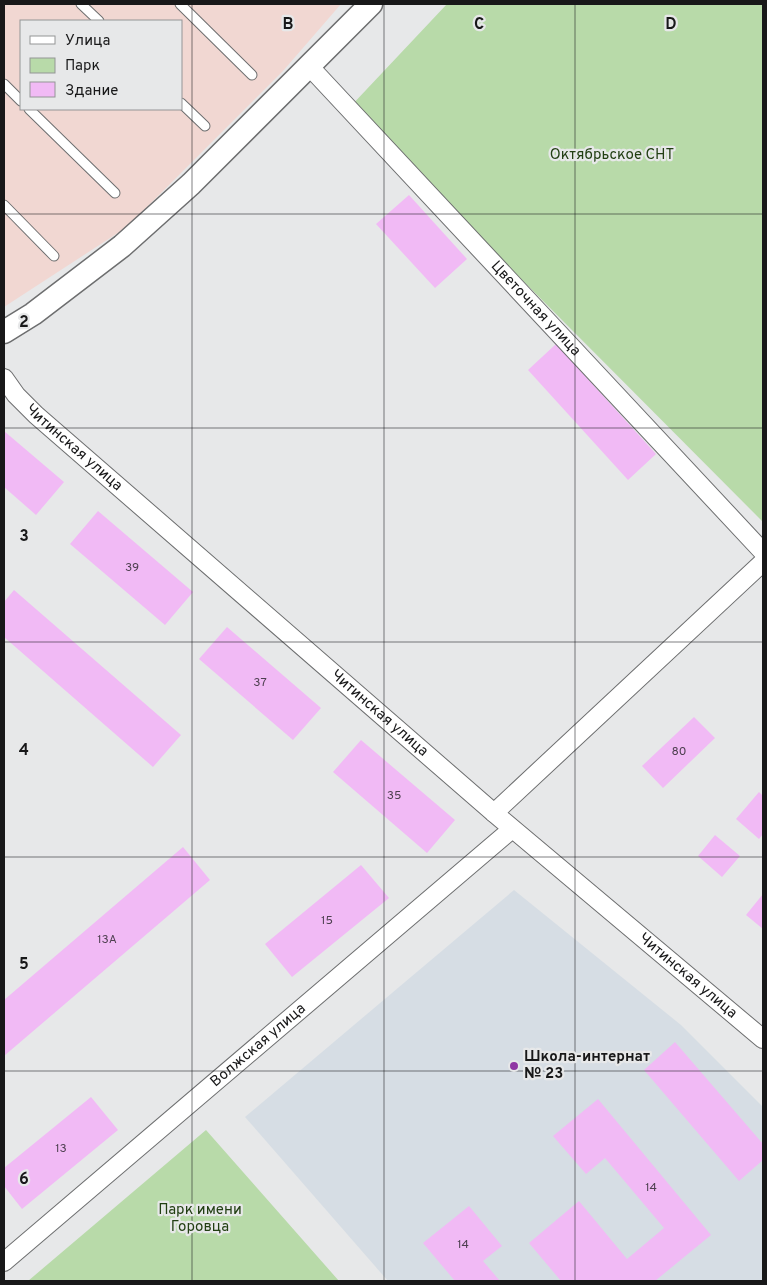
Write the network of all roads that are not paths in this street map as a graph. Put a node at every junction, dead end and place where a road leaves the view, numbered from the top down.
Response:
1 (81, 4) edge
2 (180, 4) edge
3 (366, 5) edge
4 (98, 20) edge
5 (309, 66) junction
6 (252, 75) dead end
7 (4, 84) edge
8 (20, 100) edge
9 (182, 104) edge
10 (30, 110) edge
11 (205, 126) dead end
12 (115, 193) dead end
13 (4, 205) edge
14 (54, 256) dead end
15 (4, 332) edge
16 (4, 378) edge
17 (763, 552) edge
18 (763, 562) edge
19 (494, 813) junction
20 (512, 829) junction
21 (763, 1039) edge
22 (4, 1262) edge

1 - 4 lane
2 - 6 lane
3 - 5 street
5 - 15 street
5 - 17 street, Цветочная улица
7 - 8 lane
9 - 11 lane
10 - 12 lane
13 - 14 lane
16 - 19 street, Читинская улица
18 - 19 street
19 - 20 street, Читинская улица
20 - 21 street, Читинская улица
20 - 22 street, Волжская улица

